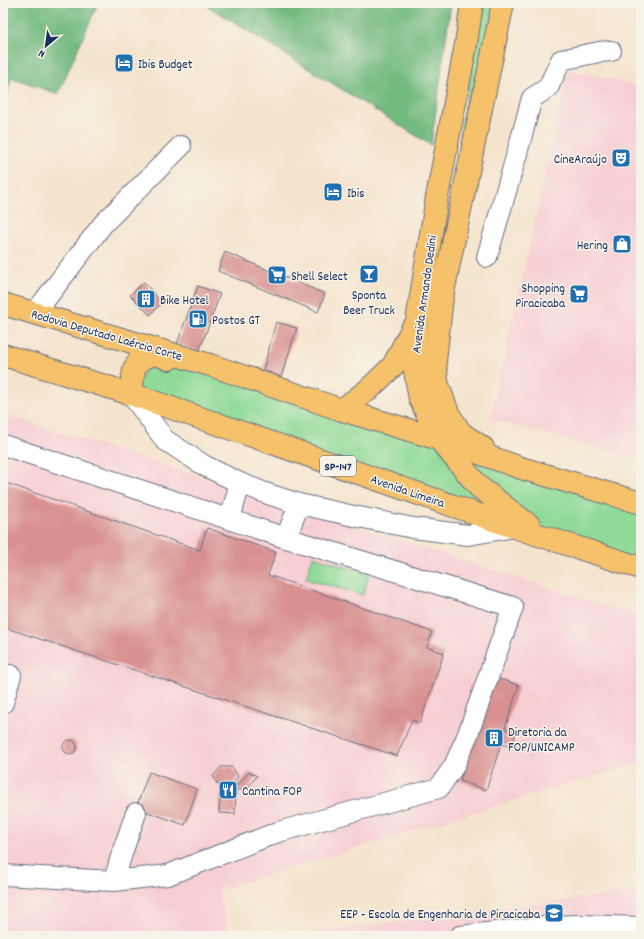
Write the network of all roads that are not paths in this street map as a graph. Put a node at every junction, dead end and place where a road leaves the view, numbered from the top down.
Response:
1 (472, 3) edge
2 (503, 3) edge
3 (611, 51) dead end
4 (181, 146) dead end
5 (487, 257) dead end
6 (3, 304) edge
7 (35, 313) junction
8 (417, 320) junction
9 (3, 355) edge
10 (210, 365) junction
11 (132, 394) junction
12 (342, 410) junction
13 (439, 439) junction
14 (3, 445) edge
15 (521, 468) junction
16 (240, 483) junction
17 (641, 503) edge
18 (299, 504) junction
19 (230, 519) junction
20 (514, 527) junction
21 (545, 536) junction
22 (286, 538) junction
23 (641, 568) edge
24 (11, 675) dead end
25 (3, 703) edge
26 (136, 813) dead end
27 (3, 875) edge
28 (114, 881) junction
29 (641, 927) edge
30 (460, 936) edge

1 - 8 highway, Avenida Armando Dedini
2 - 15 highway, Avenida Armando Dedini
3 - 5 street
4 - 7 street
6 - 7 highway, Rodovia Deputado Laércio Corte
7 - 10 highway, Rodovia Deputado Laércio Corte
8 - 12 highway
8 - 13 highway, Avenida Armando Dedini
9 - 11 highway, SP-147
10 - 11 highway
10 - 12 highway
11 - 16 street
11 - 20 highway, Avenida Limeira / SP-147
12 - 13 highway
13 - 15 highway
13 - 21 highway, Avenida Armando Dedini
14 - 19 street
15 - 17 highway
16 - 18 street
16 - 19 street
18 - 20 street
18 - 22 street
19 - 22 street
20 - 21 highway, Avenida Limeira / SP-147
21 - 23 highway, Avenida Limeira / SP-147
22 - 28 street
24 - 25 street
26 - 28 street
27 - 28 street
29 - 30 street

